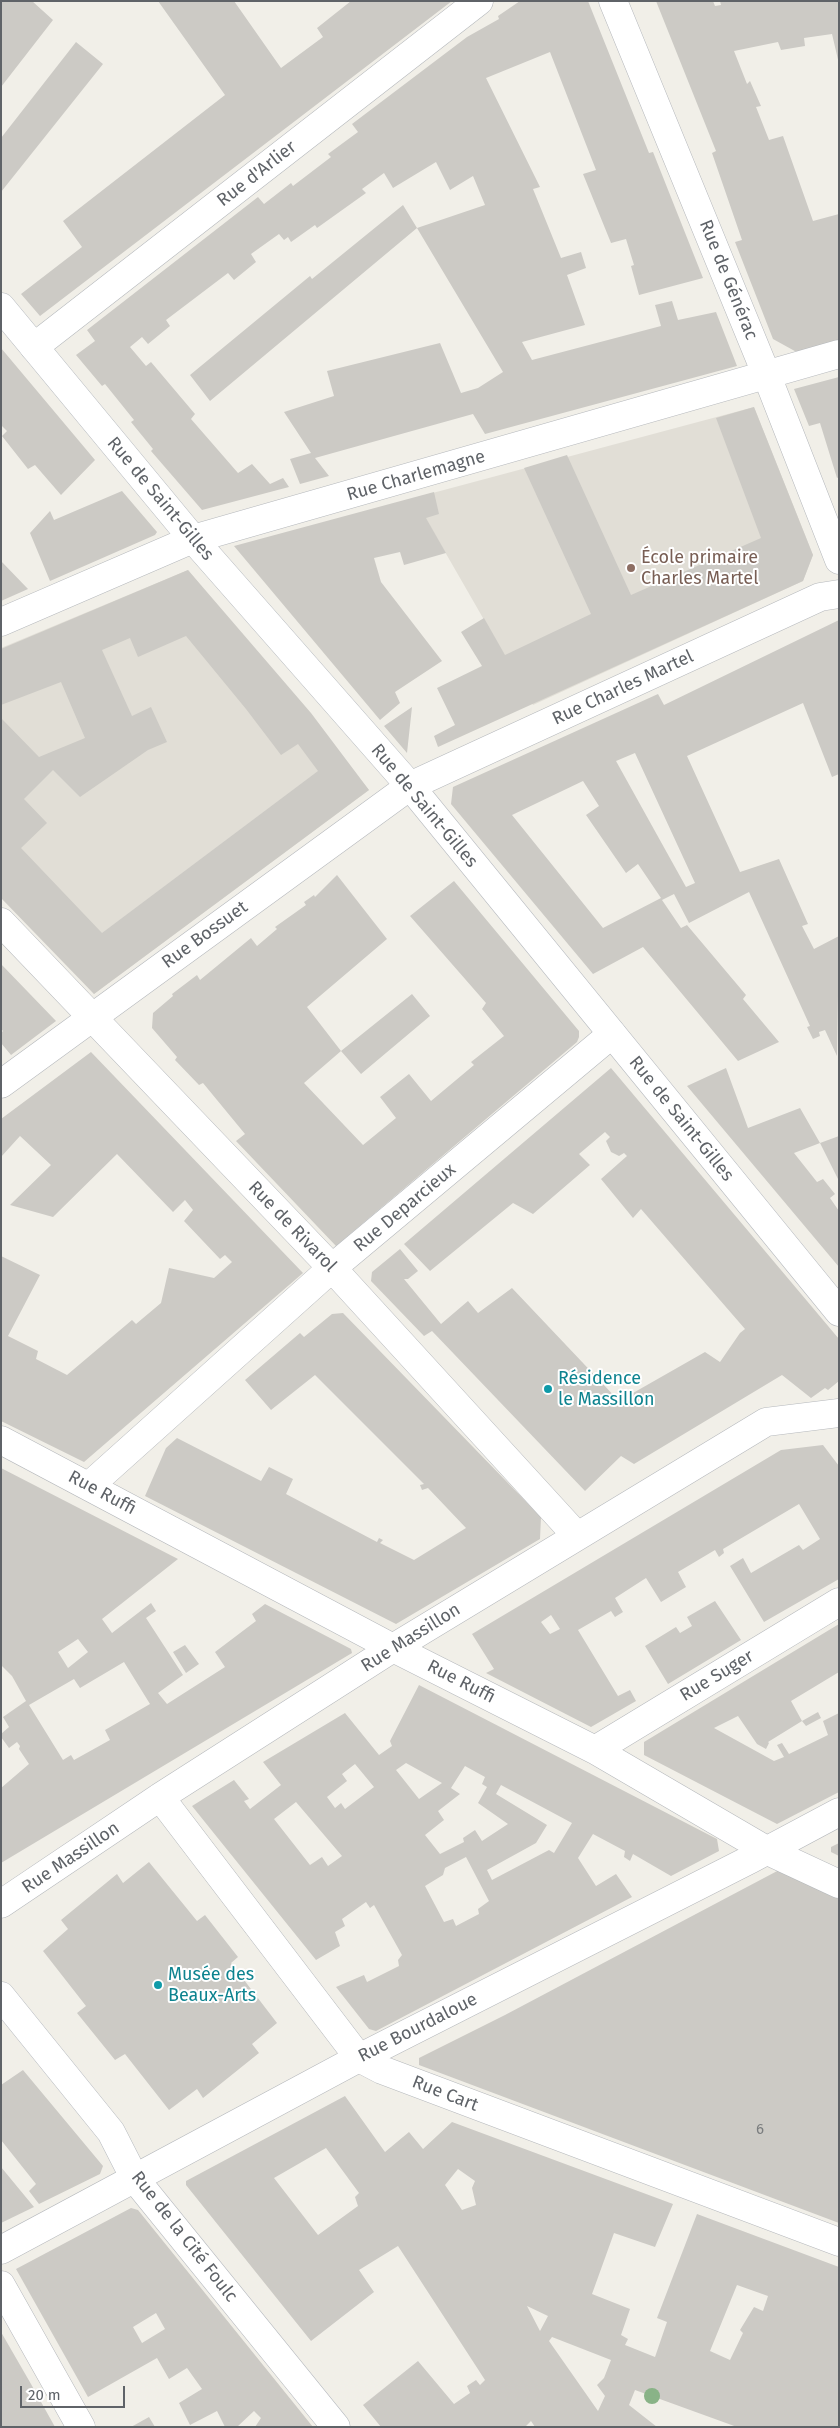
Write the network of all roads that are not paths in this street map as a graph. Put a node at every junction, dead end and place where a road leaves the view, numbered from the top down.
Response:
1 (479, 1) edge
2 (613, 1) edge
3 (1, 307) edge
4 (34, 347) junction
5 (839, 354) edge
6 (767, 376) junction
7 (193, 539) junction
8 (839, 560) edge
9 (839, 594) edge
10 (1, 622) edge
11 (410, 786) junction
12 (1, 922) edge
13 (91, 1017) junction
14 (612, 1034) junction
15 (1, 1084) edge
16 (332, 1268) junction
17 (839, 1312) edge
18 (839, 1413) edge
19 (1, 1440) edge
20 (89, 1486) junction
21 (577, 1536) junction
22 (839, 1602) edge
23 (392, 1648) junction
24 (595, 1750) junction
25 (160, 1797) junction
26 (839, 1812) edge
27 (768, 1850) junction
28 (839, 1884) edge
29 (1, 1904) edge
30 (1, 1996) edge
31 (359, 2058) junction
32 (135, 2179) junction
33 (839, 2242) edge
34 (1, 2250) edge
35 (1, 2285) edge
36 (81, 2427) edge
37 (336, 2427) edge

1 - 4 street, Rue d'Arlier
2 - 6 street, Rue de Générac
3 - 4 street, Rue de Saint-Gilles
4 - 7 street, Rue de Saint-Gilles
5 - 6 street, Rue Charlemagne
6 - 7 street, Rue Charlemagne
6 - 8 street, Rue de Générac
7 - 10 street, Rue Charlemagne
7 - 11 street, Rue de Saint-Gilles
9 - 11 street, Rue Charles Martel
11 - 13 street, Rue Bossuet
11 - 14 street, Rue de Saint-Gilles
12 - 13 street, Rue de Rivarol
13 - 15 street, Rue Bossuet
13 - 16 street, Rue de Rivarol
14 - 16 street, Rue Deparcieux
14 - 17 street, Rue de Saint-Gilles
16 - 20 street, Rue Deparcieux
16 - 21 street, Rue de Rivarol
18 - 21 street, Rue Massillon
19 - 20 street, Rue Ruffi
20 - 23 street, Rue Ruffi
21 - 23 street, Rue Massillon
22 - 24 street, Rue Suger
23 - 24 street, Rue Ruffi
23 - 25 street, Rue Massillon
24 - 27 street, Rue Ruffi
25 - 29 street, Rue Massillon
25 - 31 street, Rue Cart
26 - 27 street, Rue Bourdaloue
27 - 28 street, Rue Ruffi
27 - 31 street, Rue Bourdaloue
30 - 32 street, Rue de la Cité Foulc
31 - 32 street, Rue Bourdaloue
31 - 33 street, Rue Cart
32 - 34 street, Rue Bourdaloue
32 - 37 street, Rue de la Cité Foulc
35 - 36 street

